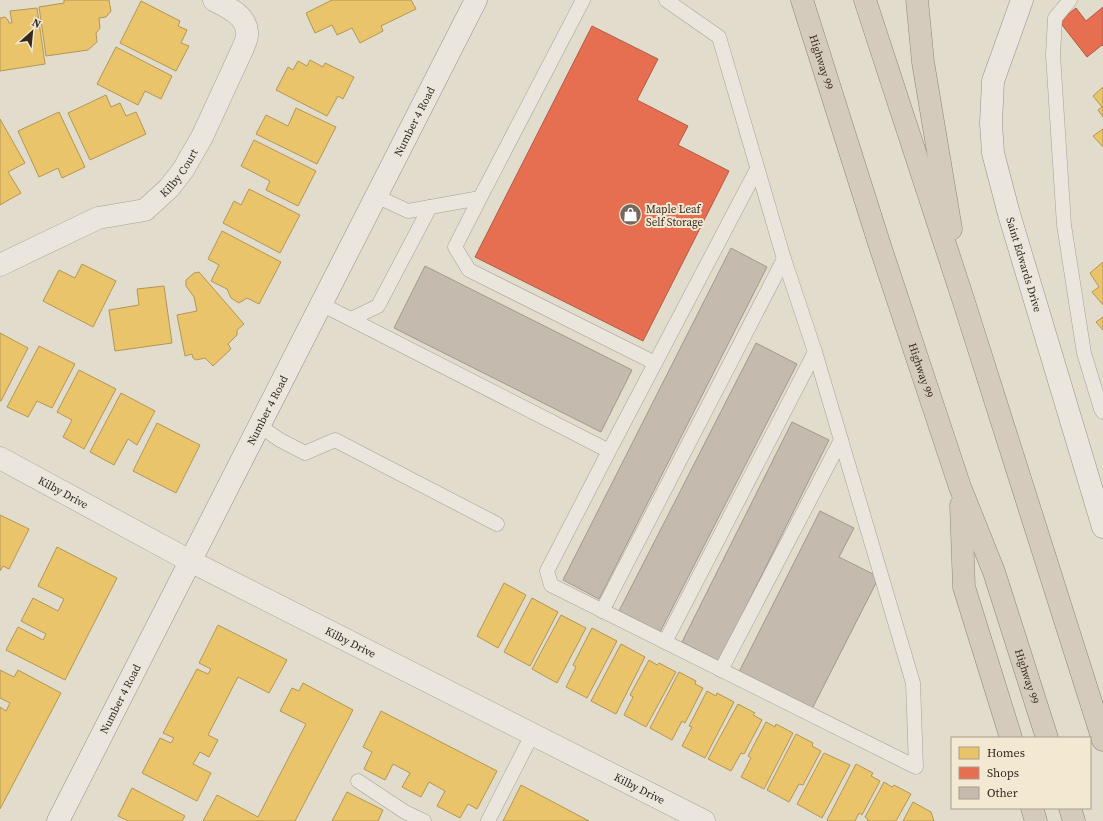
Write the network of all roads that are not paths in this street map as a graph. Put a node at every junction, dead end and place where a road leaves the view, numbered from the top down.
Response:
1 (214, 0) edge
2 (476, 0) edge
3 (583, 0) edge
4 (666, 0) edge
5 (802, 0) edge
6 (865, 0) edge
7 (918, 0) edge
8 (1022, 0) edge
9 (1070, 0) edge
10 (757, 169) junction
11 (376, 196) junction
12 (480, 198) junction
13 (430, 207) junction
14 (784, 260) junction
15 (0, 265) edge
16 (963, 299) junction
17 (322, 304) junction
18 (352, 319) junction
19 (815, 352) junction
20 (655, 363) junction
21 (1103, 412) edge
22 (258, 425) junction
23 (841, 440) junction
24 (609, 451) junction
25 (0, 458) edge
26 (960, 487) junction
27 (1102, 517) edge
28 (497, 524) dead end
29 (190, 561) junction
30 (602, 611) junction
31 (665, 642) junction
32 (721, 670) junction
33 (533, 733) junction
34 (1011, 737) edge
35 (1047, 737) edge
36 (1103, 740) edge
37 (358, 781) dead end
38 (1032, 809) edge
39 (1070, 809) edge
40 (403, 817) edge
41 (692, 818) edge
42 (58, 821) edge
43 (424, 821) edge
44 (488, 821) edge
45 (1036, 821) edge
46 (1074, 821) edge

1 - 15 street, Kilby Court
2 - 11 street, Number 4 Road
3 - 12 lane
4 - 10 lane
5 - 26 highway, Highway 99
6 - 16 highway
7 - 16 highway
8 - 27 street, Saint Edwards Drive
9 - 21 lane
10 - 14 lane
10 - 20 lane
11 - 13 lane
11 - 17 street, Number 4 Road
12 - 13 lane
12 - 20 lane
13 - 18 lane
14 - 19 lane
14 - 30 lane
16 - 36 highway
17 - 18 lane
17 - 22 street, Number 4 Road
18 - 24 lane
19 - 23 lane
19 - 31 lane
20 - 24 lane
22 - 28 lane
22 - 29 street, Number 4 Road
23 - 32 lane
23 - 32 lane
24 - 30 lane
25 - 29 street, Kilby Drive
26 - 34 highway
26 - 35 highway, Highway 99
29 - 33 street, Kilby Drive
29 - 42 street, Number 4 Road
30 - 31 lane
31 - 32 lane
33 - 41 street, Kilby Drive
33 - 44 lane
37 - 40 lane
38 - 45 highway
39 - 46 highway
40 - 43 lane

